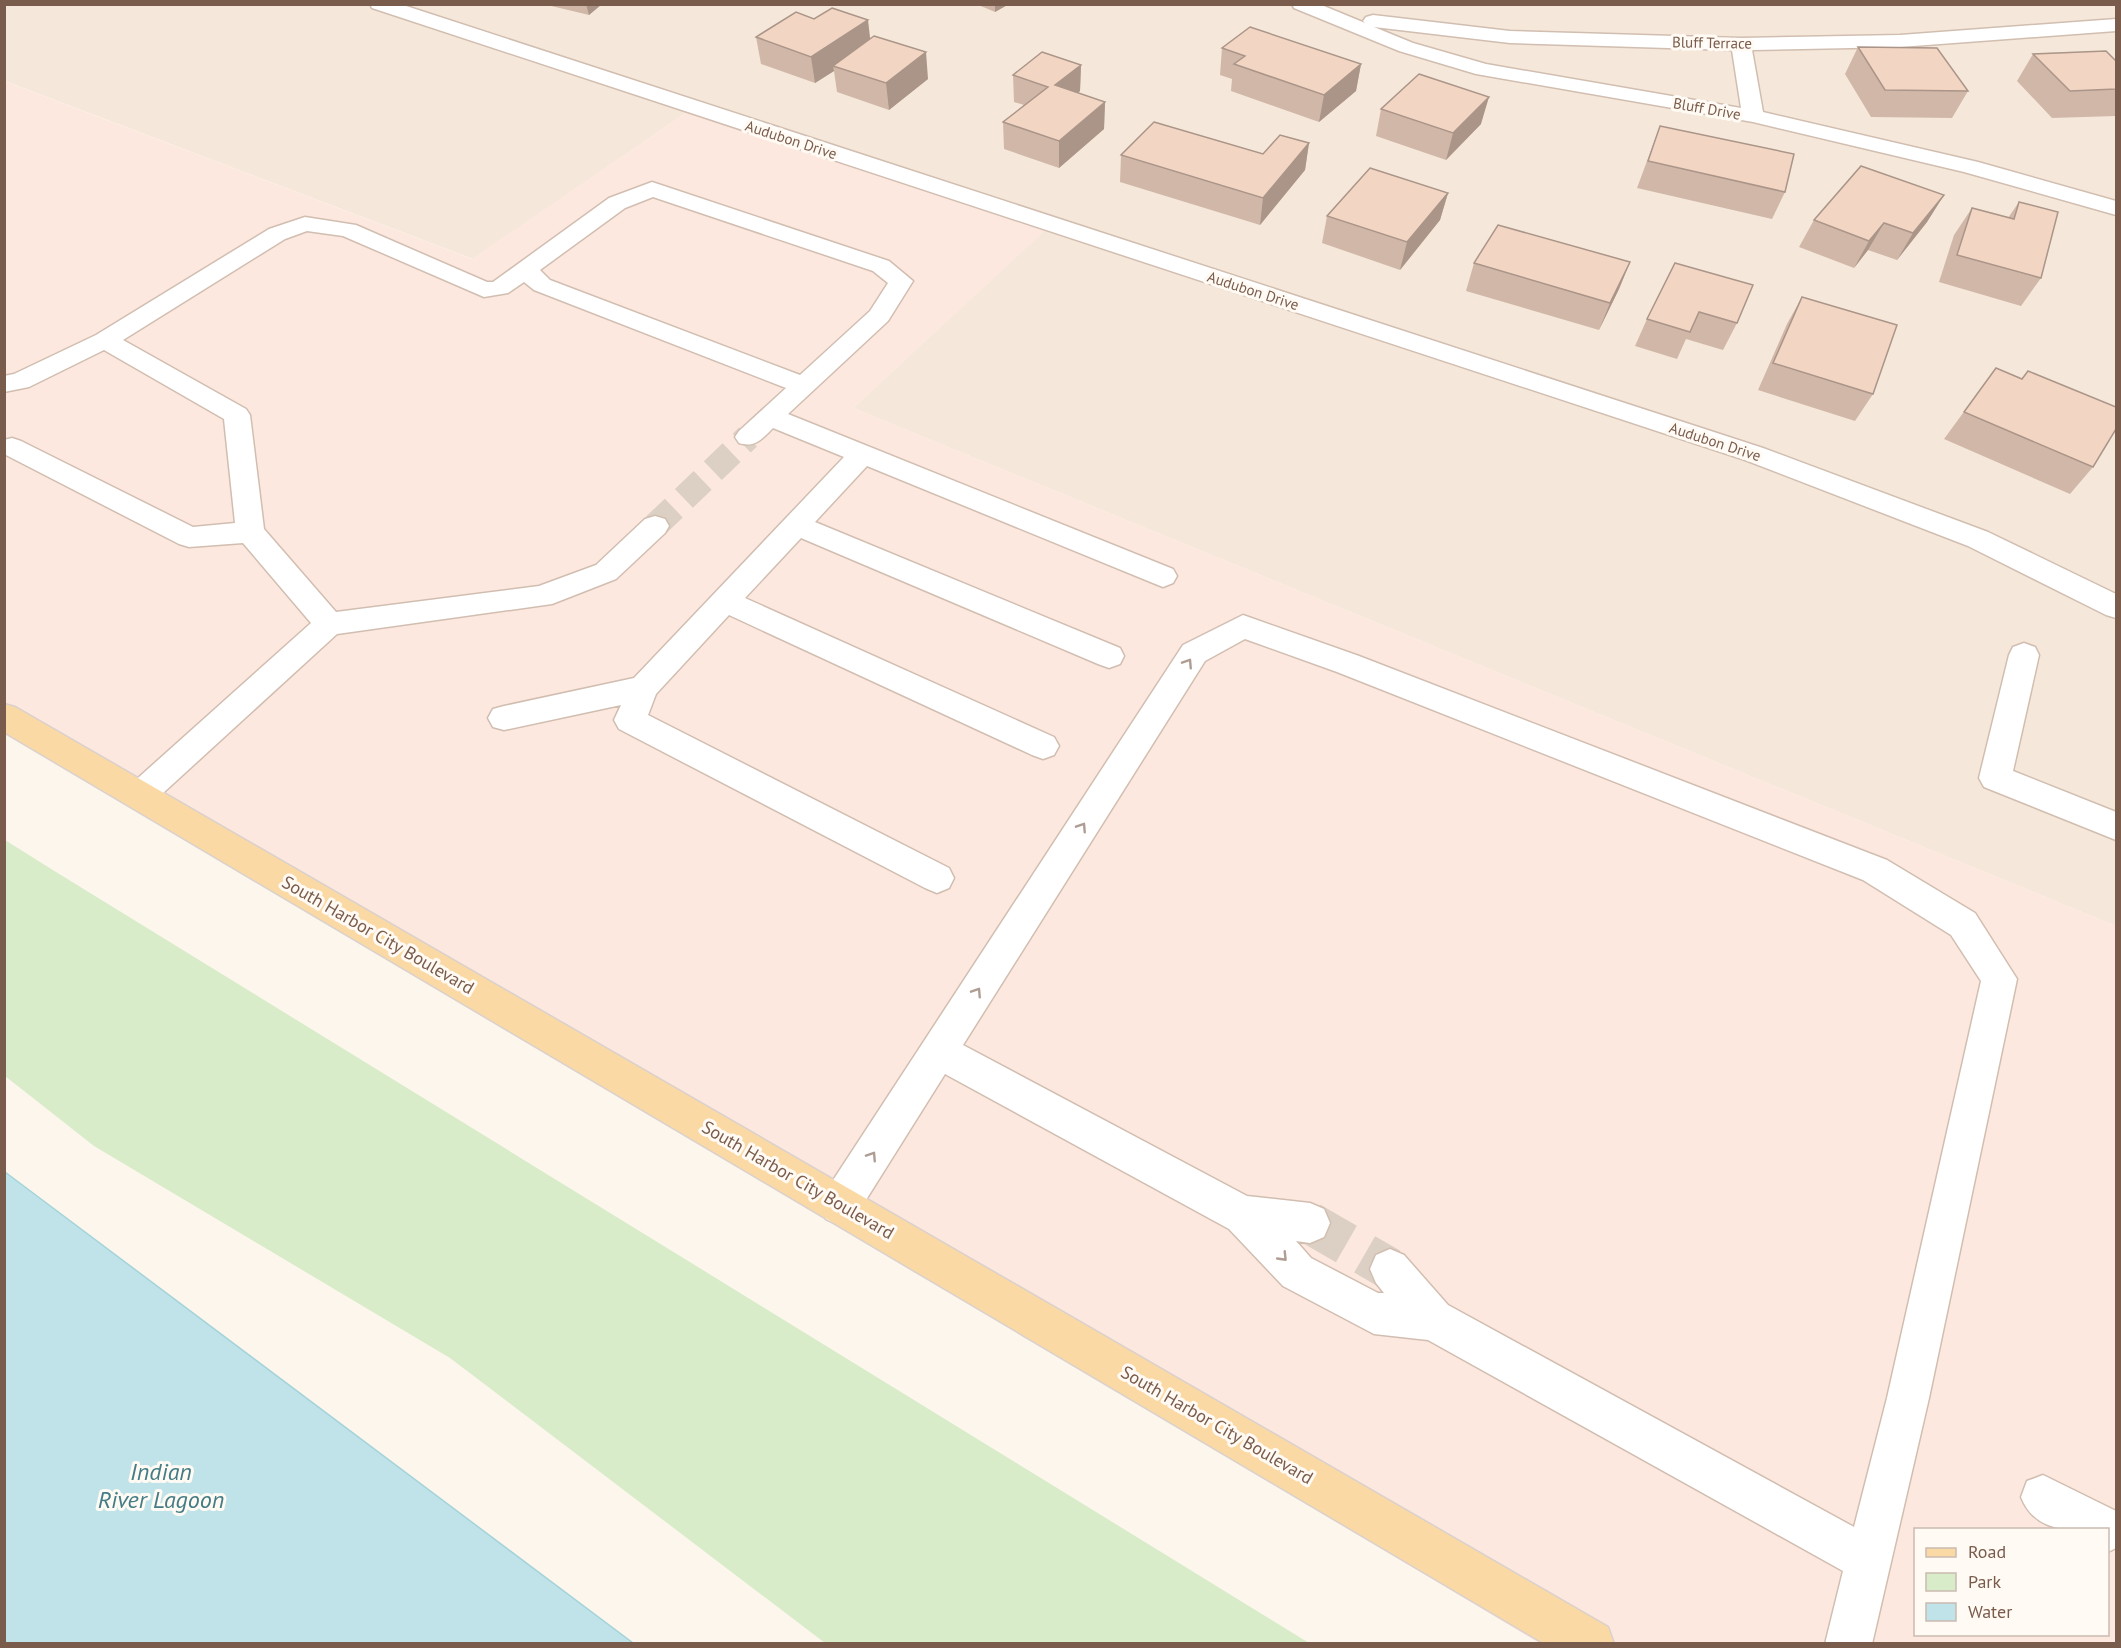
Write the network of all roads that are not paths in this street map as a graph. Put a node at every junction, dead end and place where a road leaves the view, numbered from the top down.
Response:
1 (379, 4) edge
2 (1301, 4) edge
3 (1309, 4) edge
4 (2116, 25) edge
5 (1741, 44) junction
6 (1753, 116) junction
7 (2116, 208) edge
8 (525, 270) junction
9 (105, 340) junction
10 (4, 384) edge
11 (803, 385) junction
12 (770, 417) junction
13 (748, 437) tunnel mouth
14 (12, 447) dead end
15 (863, 454) junction
16 (796, 525) junction
17 (655, 526) tunnel mouth
18 (250, 532) junction
19 (1163, 576) dead end
20 (725, 601) junction
21 (2116, 606) edge
22 (329, 624) junction
23 (2024, 655) dead end
24 (1109, 656) dead end
25 (644, 688) junction
26 (4, 716) edge
27 (504, 718) dead end
28 (1043, 746) dead end
29 (140, 795) junction
30 (2116, 826) edge
31 (937, 878) dead end
32 (939, 1051) junction
33 (840, 1205) junction
34 (1243, 1215) junction
35 (1310, 1223) tunnel mouth
36 (1390, 1269) tunnel mouth
37 (1432, 1320) junction
38 (2043, 1497) dead end
39 (2103, 1528) edge
40 (1869, 1560) junction
41 (1591, 1644) edge
42 (1848, 1644) edge

1 - 21 street, Audubon Drive
2 - 6 street, Bluff Drive
3 - 5 street, Bluff Terrace
4 - 5 street, Bluff Terrace
5 - 6 street
6 - 7 street, Bluff Drive
8 - 9 street
8 - 11 street
8 - 11 street
9 - 10 street
9 - 18 street
11 - 12 street
12 - 13 street
12 - 15 street
14 - 18 street
15 - 16 street
15 - 19 street
16 - 20 street
16 - 24 street
17 - 22 street
18 - 22 street
20 - 25 street
20 - 28 street
22 - 29 street
23 - 30 street
25 - 27 street
25 - 31 street
26 - 29 main road, South Harbor City Boulevard
29 - 33 main road, South Harbor City Boulevard
33 -> 32 street
32 - 34 street
32 -> 40 street
33 - 41 main road, South Harbor City Boulevard
34 - 35 street
34 -> 37 street
36 - 37 street
37 - 40 street
38 - 39 street
40 - 42 street

